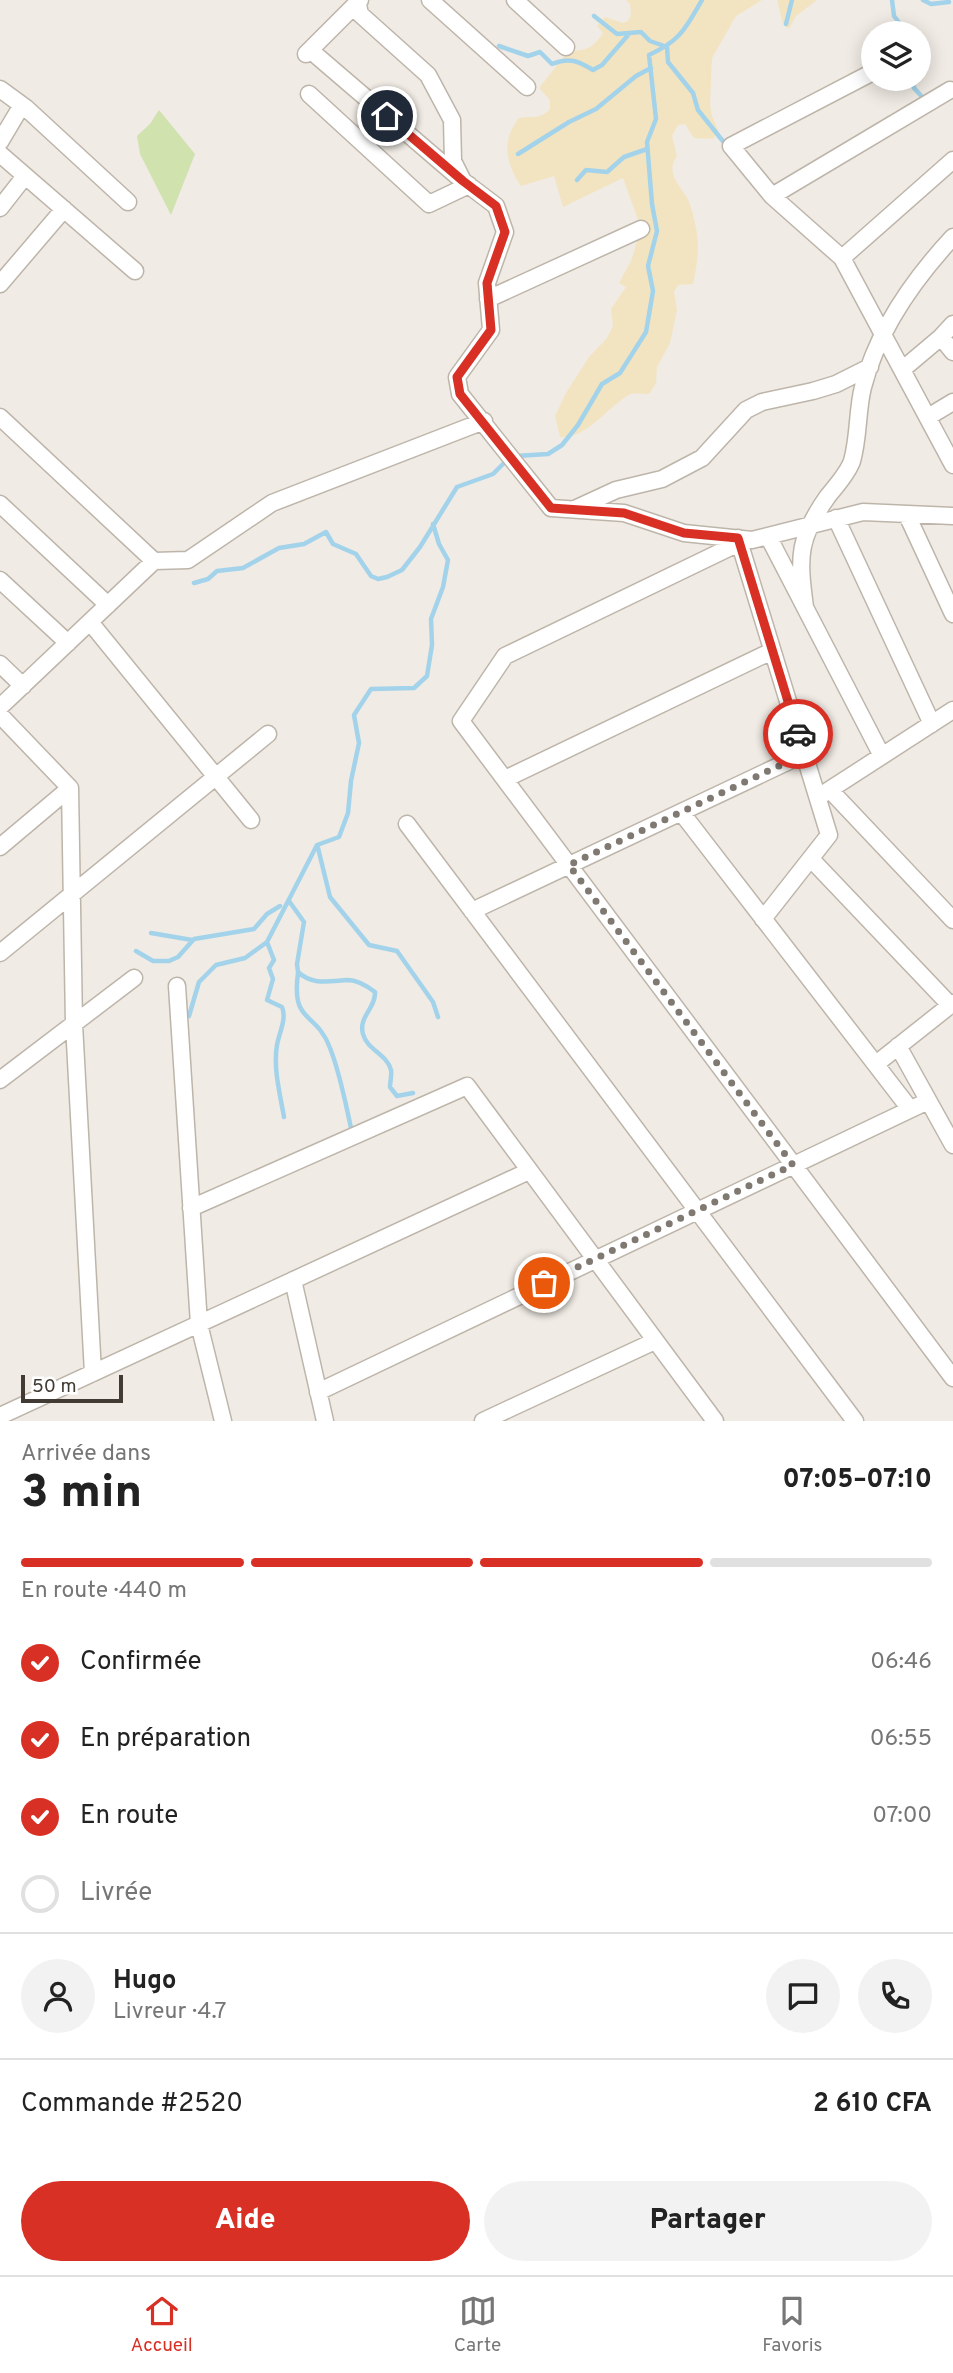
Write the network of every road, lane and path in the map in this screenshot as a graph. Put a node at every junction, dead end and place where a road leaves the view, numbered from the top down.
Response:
1 (430, 0) edge
2 (515, 0) edge
3 (358, 1) edge
4 (565, 47) dead end
5 (861, 78) edge
6 (527, 88) dead end
7 (0, 89) edge
8 (950, 90) dead end
9 (309, 94) dead end
10 (22, 105) junction
11 (0, 142) edge
12 (0, 154) edge
13 (953, 160) edge
14 (25, 176) junction
15 (466, 183) junction
16 (772, 196) junction
17 (128, 202) dead end
18 (0, 208) edge
19 (64, 209) junction
20 (641, 229) dead end
21 (953, 237) edge
22 (842, 258) junction
23 (135, 271) dead end
24 (0, 284) edge
25 (488, 299) junction
26 (953, 324) edge
27 (883, 332) junction
28 (941, 337) junction
29 (953, 352) edge
30 (870, 367) junction
31 (903, 369) junction
32 (953, 402) edge
33 (0, 416) edge
34 (928, 417) junction
35 (484, 421) junction
36 (953, 465) edge
37 (0, 504) edge
38 (575, 509) junction
39 (907, 515) junction
40 (953, 516) edge
41 (836, 518) junction
42 (810, 524) junction
43 (768, 536) junction
44 (738, 541) junction
45 (154, 561) junction
46 (0, 580) edge
47 (108, 605) junction
48 (805, 607) junction
49 (953, 614) edge
50 (90, 622) junction
51 (68, 643) junction
52 (772, 650) junction
53 (0, 664) edge
54 (23, 686) junction
55 (0, 707) edge
56 (953, 710) edge
57 (0, 715) edge
58 (932, 724) junction
59 (268, 734) dead end
60 (804, 754) junction
61 (882, 756) junction
62 (216, 777) junction
63 (505, 779) junction
64 (70, 788) junction
65 (824, 794) junction
66 (681, 812) junction
67 (251, 820) dead end
68 (407, 824) dead end
69 (0, 847) edge
70 (811, 859) junction
71 (569, 865) junction
72 (72, 894) junction
73 (472, 911) junction
74 (763, 919) junction
75 (953, 920) edge
76 (0, 953) edge
77 (134, 978) dead end
78 (177, 986) dead end
79 (952, 1004) edge
80 (74, 1024) junction
81 (898, 1046) junction
82 (876, 1064) junction
83 (0, 1080) edge
84 (928, 1101) junction
85 (910, 1109) junction
86 (953, 1145) edge
87 (793, 1165) junction
88 (529, 1171) junction
89 (191, 1208) junction
90 (697, 1210) junction
91 (594, 1259) junction
92 (293, 1280) junction
93 (199, 1324) junction
94 (656, 1341) junction
95 (93, 1373) junction
96 (953, 1378) edge
97 (318, 1392) junction
98 (0, 1416) edge
99 (223, 1421) edge
100 (325, 1421) edge
101 (483, 1421) edge
102 (715, 1421) edge
103 (855, 1421) edge

1 - 6 street
2 - 4 street
3 - 15 street
3 - 15 street
5 - 16 street
7 - 10 street
8 - 16 street
9 - 15 street
10 - 11 street
10 - 17 street
12 - 14 street
13 - 22 street
14 - 18 street
14 - 19 street
15 - 25 street
16 - 22 street
19 - 23 street
19 - 24 street
20 - 25 street
21 - 27 street
22 - 27 street
25 - 35 street
26 - 28 street
27 - 30 street
27 - 31 street
28 - 29 street
28 - 31 street
30 - 38 street
30 - 42 street
31 - 34 street
32 - 34 street
33 - 45 street
34 - 36 street
35 - 38 street
35 - 45 street
37 - 47 street
38 - 44 street
39 - 40 street
39 - 41 street
39 - 49 street
41 - 42 street
41 - 58 street
42 - 43 street
42 - 48 street
43 - 44 street
43 - 48 street
44 - 52 street
44 - 63 street
45 - 47 street
46 - 51 street
47 - 50 street
48 - 61 street
50 - 51 street
50 - 62 street
51 - 54 street
52 - 60 street
52 - 63 street
53 - 54 street
54 - 55 street
56 - 58 street
57 - 64 street
58 - 61 street
59 - 62 street
60 - 65 street
60 - 66 street
61 - 65 street
62 - 67 street
62 - 72 street
63 - 71 street
64 - 69 street
64 - 72 street
65 - 70 street
65 - 75 street
66 - 71 street
66 - 74 street
68 - 73 street
70 - 74 street
70 - 79 street
71 - 73 street
71 - 87 street
72 - 76 street
72 - 80 street
73 - 90 street
74 - 82 street
77 - 80 street
78 - 89 street
79 - 81 street
80 - 83 street
80 - 95 street
81 - 82 street
81 - 84 street
82 - 85 street
84 - 85 street
84 - 86 street
85 - 87 street
87 - 90 street
87 - 96 street
88 - 89 street
88 - 91 street
88 - 92 street
89 - 93 street
90 - 91 street
90 - 103 street
91 - 94 street
91 - 97 street
92 - 93 street
92 - 97 street
93 - 95 street
93 - 99 street
94 - 101 street
94 - 102 street
95 - 98 street
97 - 100 street

